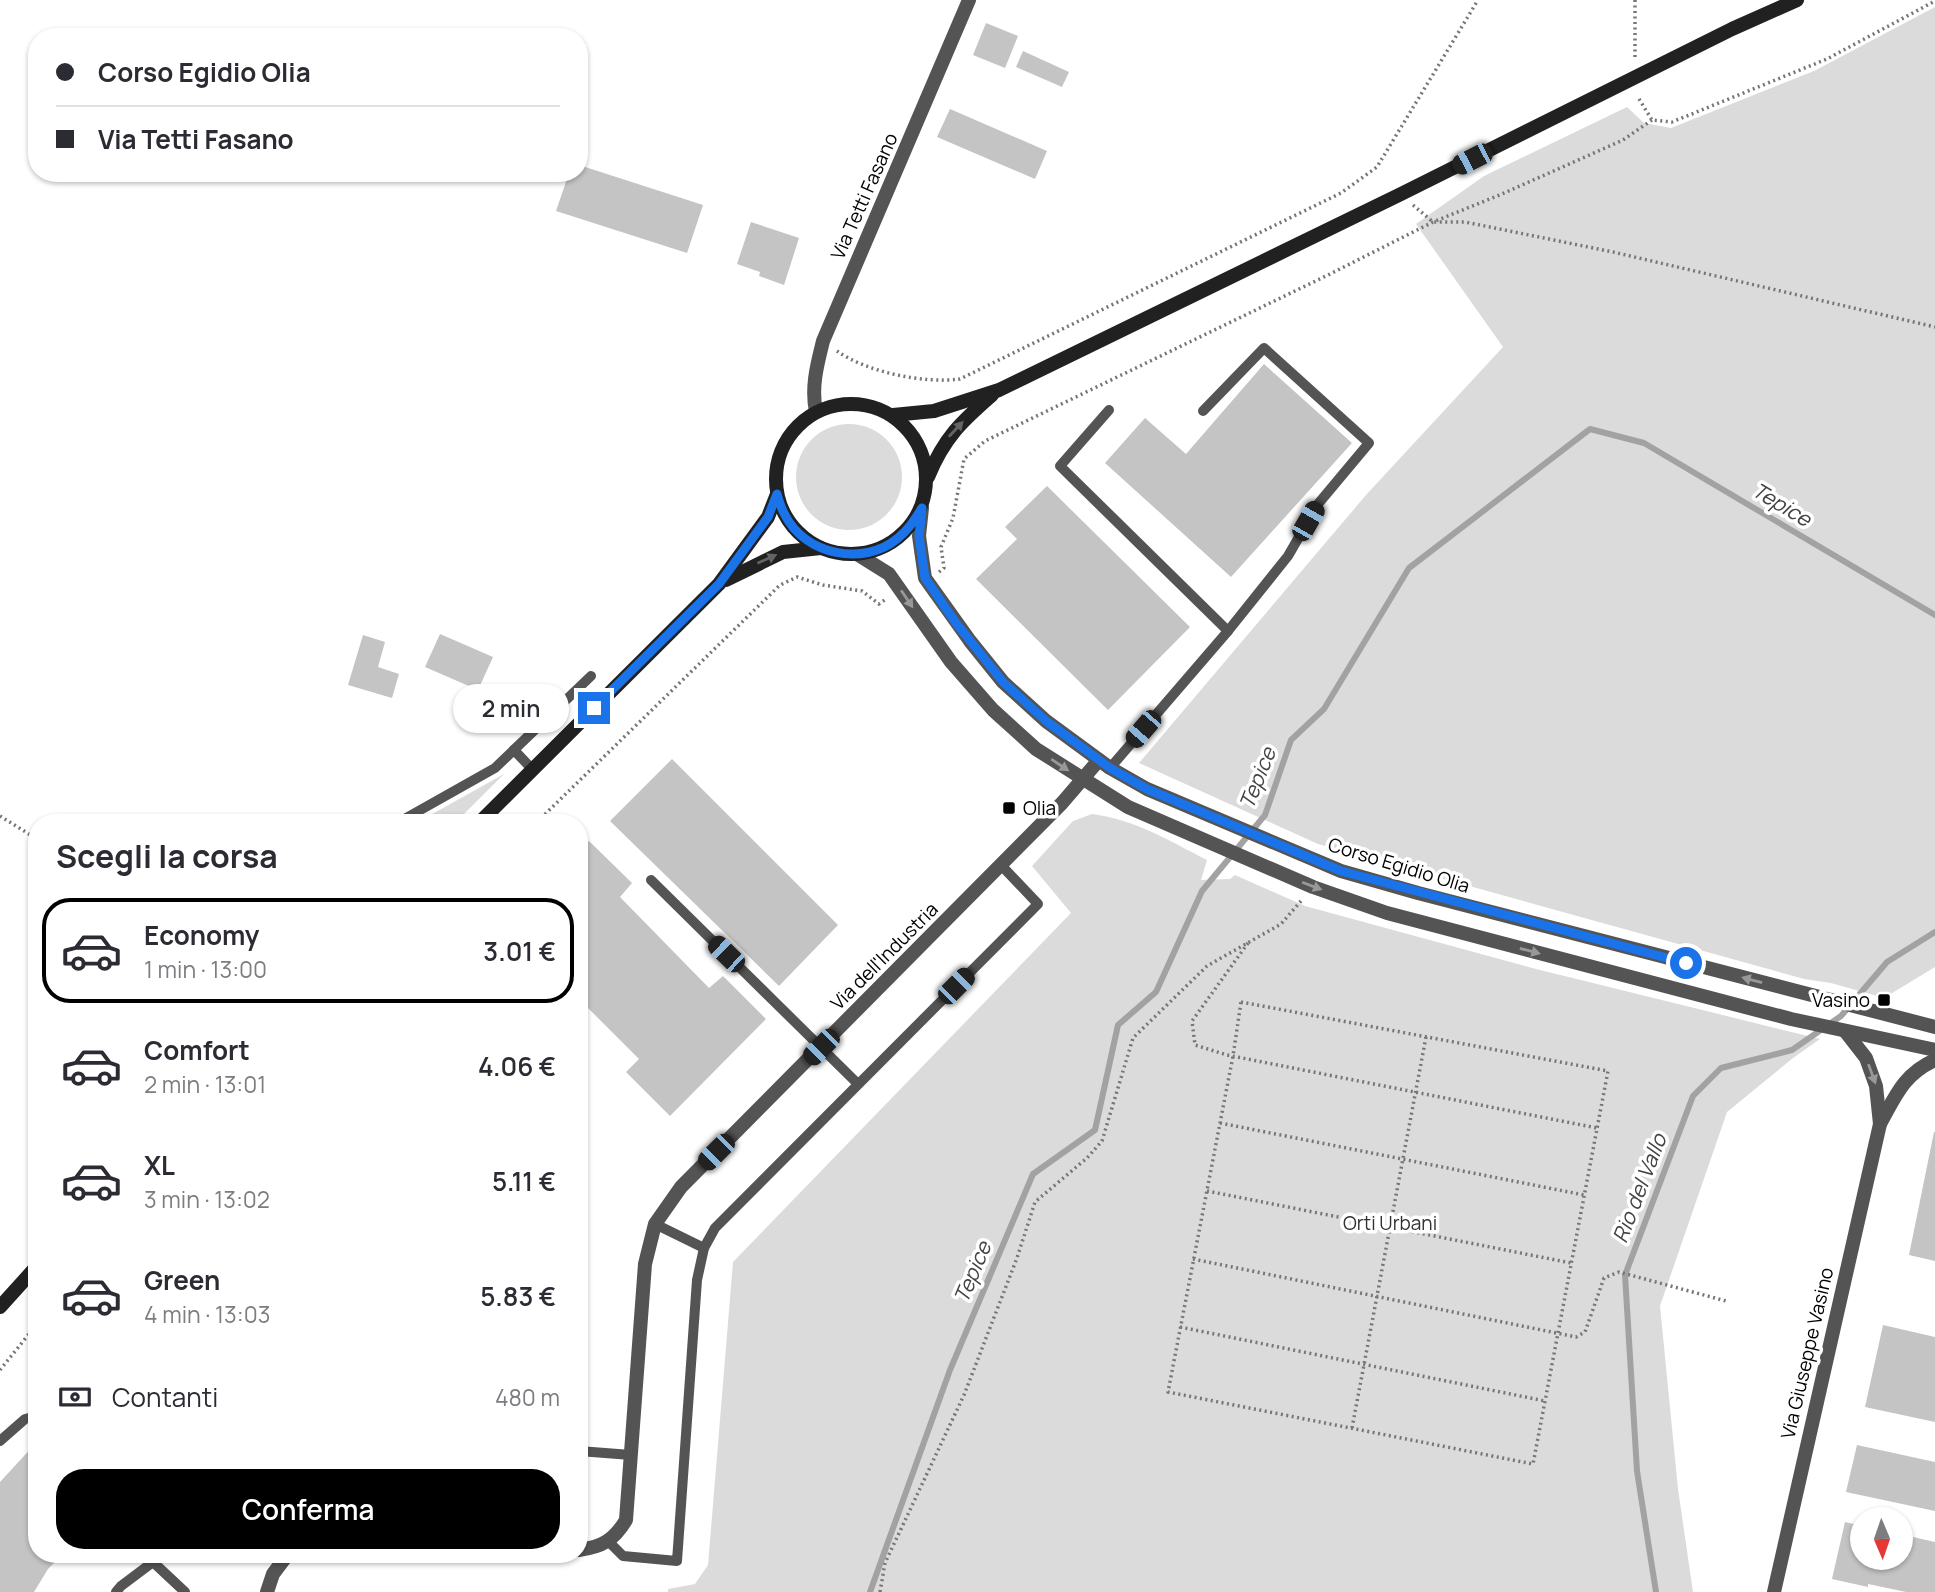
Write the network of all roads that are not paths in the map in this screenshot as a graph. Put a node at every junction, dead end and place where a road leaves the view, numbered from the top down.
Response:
1 (969, 0) edge
2 (1797, 0) edge
3 (999, 390) junction
4 (1109, 410) dead end
5 (1203, 411) dead end
6 (816, 412) junction
7 (893, 415) junction
8 (927, 478) junction
9 (777, 494) junction
10 (922, 508) junction
11 (821, 548) junction
12 (858, 554) junction
13 (719, 584) junction
14 (1228, 631) junction
15 (591, 676) dead end
16 (514, 750) junction
17 (1104, 764) junction
18 (532, 769) junction
19 (1083, 780) junction
20 (413, 814) edge
21 (488, 814) edge
22 (1001, 865) junction
23 (651, 880) dead end
24 (1935, 1027) edge
25 (1844, 1031) junction
26 (821, 1047) junction
27 (1935, 1050) edge
28 (1935, 1060) edge
29 (858, 1084) junction
30 (1880, 1124) junction
31 (655, 1224) junction
32 (704, 1248) junction
33 (28, 1276) edge
34 (0, 1307) edge
35 (28, 1418) edge
36 (0, 1441) edge
37 (588, 1452) edge
38 (631, 1455) junction
39 (609, 1542) junction
40 (588, 1549) edge
41 (147, 1563) edge
42 (158, 1563) edge
43 (281, 1563) edge
44 (117, 1592) edge
45 (185, 1592) edge
46 (267, 1592) edge
47 (1774, 1592) edge

1 - 6 street, Via Tetti Fasano
2 - 3 main road
3 - 7 main road
8 -> 3 main road
4 - 14 lane
5 - 14 lane
6 - 7 main road
6 - 9 main road
7 - 8 main road
8 - 10 main road
9 - 11 main road
9 - 13 main road
10 - 12 main road
10 - 17 street, Corso Egidio Olia
11 - 12 main road
13 -> 11 main road
12 -> 19 street
13 - 18 main road
14 - 17 lane
15 - 16 lane
16 - 18 lane
16 - 20 lane
17 - 19 street, Via dell'Industria
24 -> 17 street, Corso Egidio Olia
18 - 21 main road
19 - 22 street, Via dell'Industria
19 -> 25 street
22 - 26 street, Via dell'Industria
22 - 29 lane
23 - 26 lane
25 - 27 street
25 -> 30 street, Via Giuseppe Vasino
26 - 29 lane
26 - 31 street, Via dell'Industria
28 - 30 street, Via Giuseppe Vasino
29 - 32 lane
30 - 47 street, Via Giuseppe Vasino
31 - 32 lane
31 - 38 street, Via dell'Industria
32 - 39 lane
33 - 34 main road
35 - 36 lane
37 - 38 lane
38 - 39 street, Via dell'Industria
39 - 40 street
41 - 44 lane
42 - 45 lane
43 - 46 street

